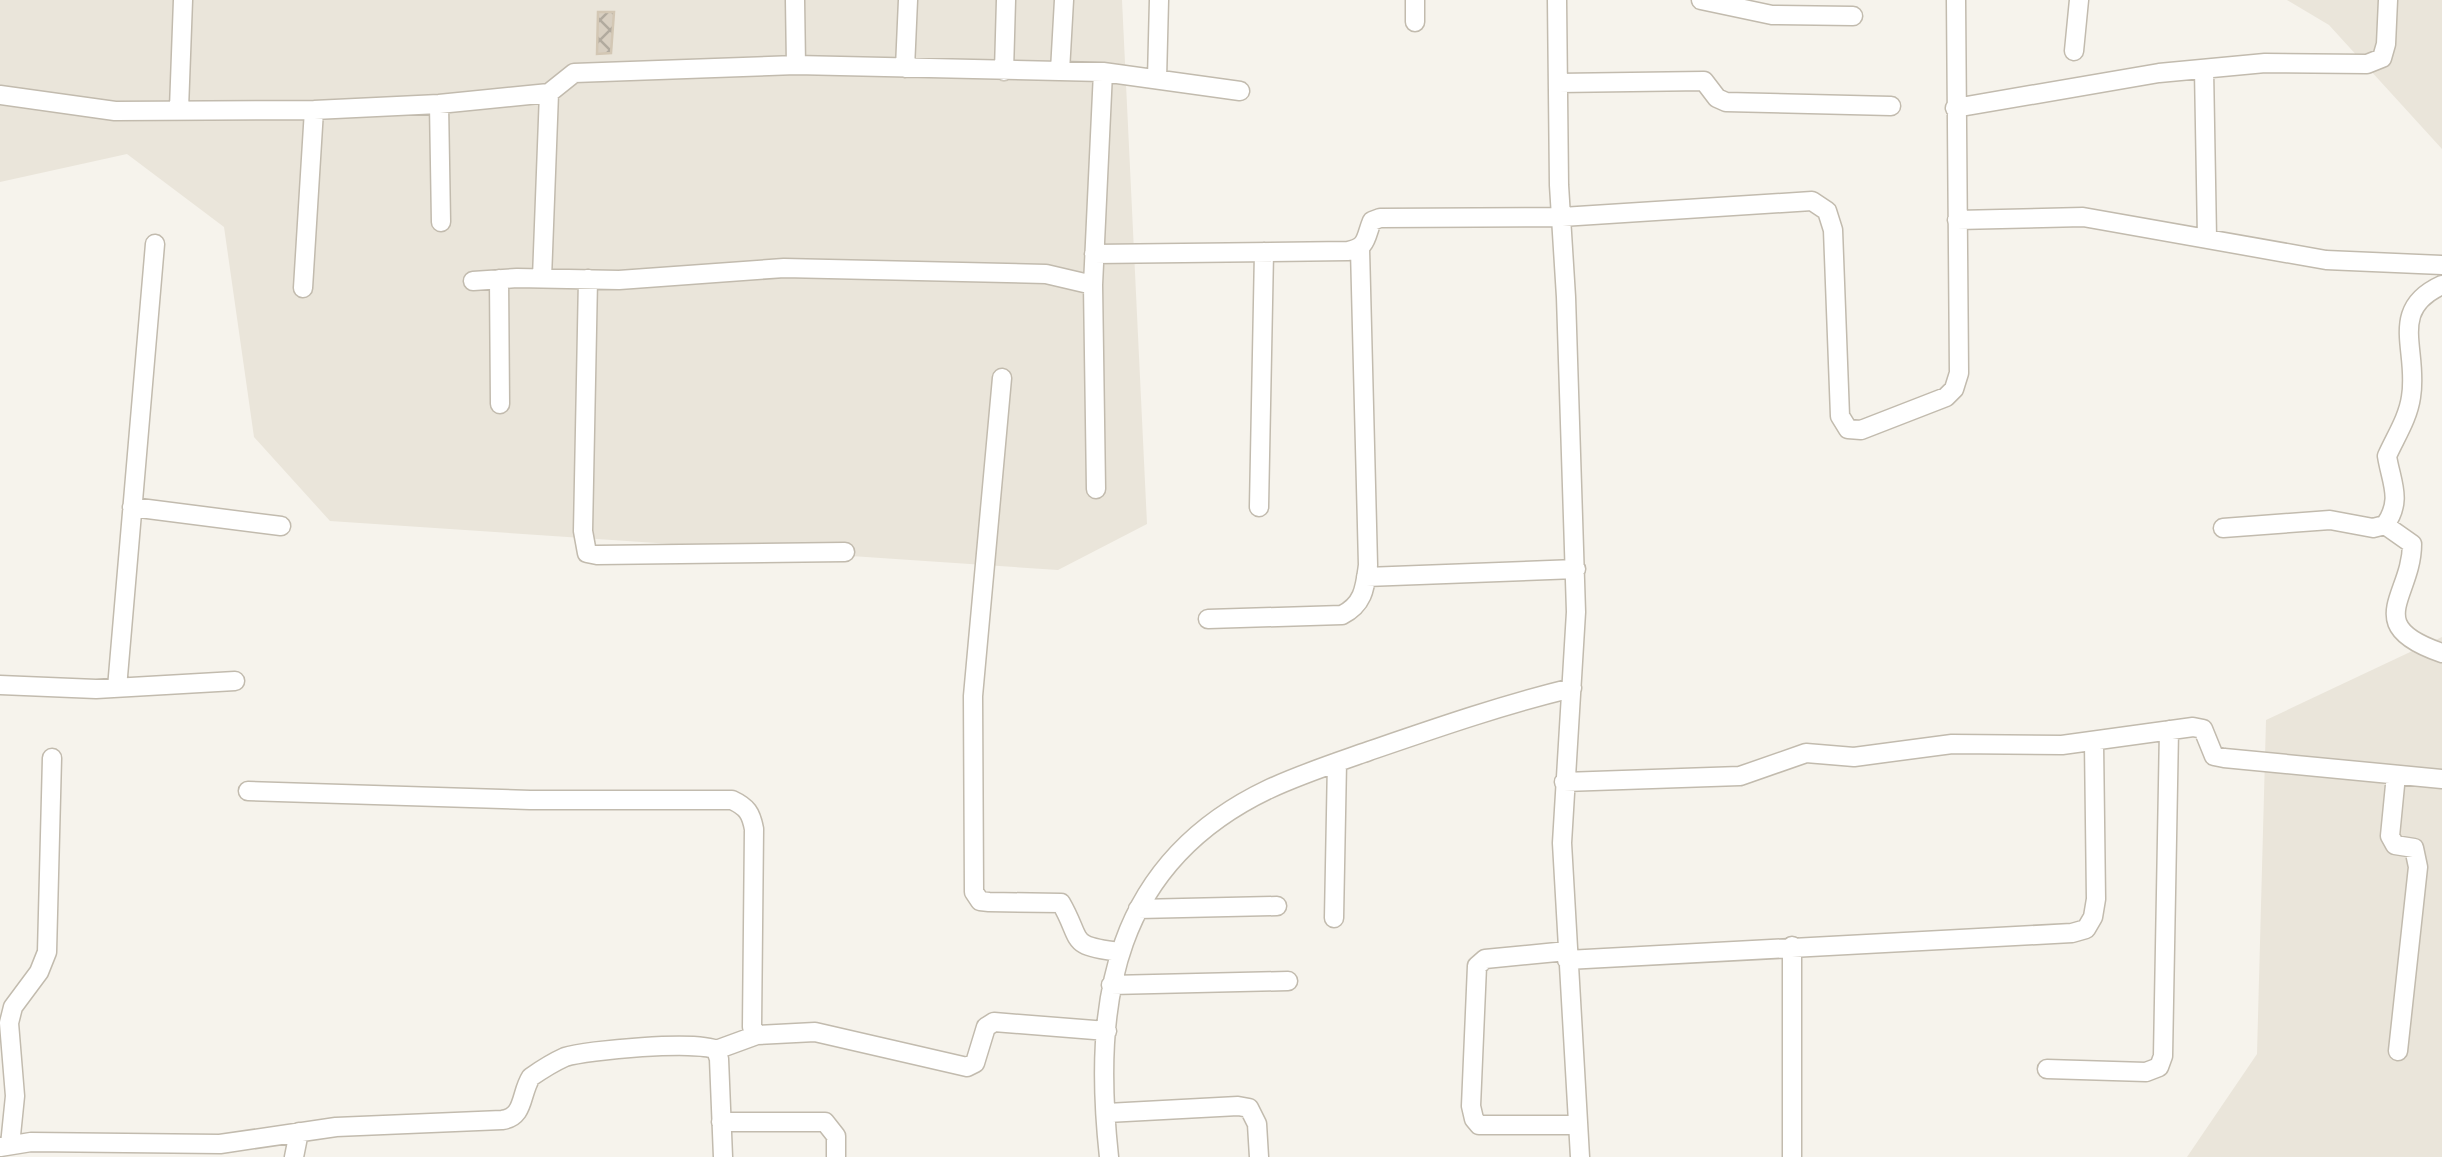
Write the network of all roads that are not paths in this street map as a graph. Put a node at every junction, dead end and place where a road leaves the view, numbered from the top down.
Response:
1 (182, 0) edge
2 (796, 0) edge
3 (908, 0) edge
4 (1006, 0) edge
5 (1064, 0) edge
6 (1159, 0) edge
7 (1415, 0) edge
8 (1557, 0) edge
9 (1701, 0) edge
10 (1956, 0) edge
11 (2079, 0) edge
12 (2388, 0) edge
13 (1853, 16) dead end
14 (1415, 22) dead end
15 (2074, 51) dead end
16 (796, 65) junction
17 (905, 68) junction
18 (2204, 68) junction
19 (1004, 70) junction
20 (1060, 71) junction
21 (1103, 72) junction
22 (1157, 79) junction
23 (1558, 83) junction
24 (1240, 91) dead end
25 (549, 93) junction
26 (0, 96) edge
27 (440, 104) junction
28 (1891, 106) dead end
29 (1955, 108) junction
30 (179, 109) junction
31 (314, 110) junction
32 (1562, 217) junction
33 (1956, 220) junction
34 (441, 222) dead end
35 (2207, 238) junction
36 (155, 244) dead end
37 (1360, 249) junction
38 (1264, 252) junction
39 (1094, 254) junction
40 (2442, 265) edge
41 (542, 278) junction
42 (499, 279) junction
43 (588, 280) junction
44 (474, 281) dead end
45 (1093, 285) junction
46 (2442, 285) edge
47 (303, 288) dead end
48 (1002, 378) dead end
49 (500, 404) dead end
50 (1096, 489) dead end
51 (132, 506) junction
52 (1259, 507) dead end
53 (2385, 525) junction
54 (281, 526) dead end
55 (2223, 528) dead end
56 (845, 552) dead end
57 (1576, 569) junction
58 (1366, 577) junction
59 (1208, 618) dead end
60 (2442, 654) edge
61 (234, 681) dead end
62 (0, 684) edge
63 (117, 688) junction
64 (1572, 688) junction
65 (2169, 730) junction
66 (2094, 743) junction
67 (52, 758) dead end
68 (1338, 762) junction
69 (2396, 776) junction
70 (2442, 779) edge
71 (1564, 782) junction
72 (248, 791) dead end
73 (1278, 906) dead end
74 (1138, 909) junction
75 (1334, 918) dead end
76 (1792, 946) junction
77 (1120, 952) junction
78 (1567, 955) junction
79 (1288, 981) dead end
80 (1111, 984) junction
81 (1106, 1031) junction
82 (757, 1035) junction
83 (716, 1050) junction
84 (2398, 1051) dead end
85 (2047, 1069) dead end
86 (1107, 1113) junction
87 (721, 1122) junction
88 (1578, 1126) junction
89 (299, 1132) junction
90 (5, 1146) edge
91 (294, 1157) edge
92 (723, 1157) edge
93 (836, 1157) edge
94 (1109, 1157) edge
95 (1258, 1157) edge
96 (1580, 1157) edge
97 (1792, 1157) edge

1 - 30 street
2 - 16 street
3 - 17 street
4 - 19 street
5 - 20 street
6 - 22 street
7 - 14 street
8 - 23 street
9 - 13 street
10 - 29 street
11 - 15 street
12 - 18 street
16 - 17 street
16 - 25 street
17 - 19 street
18 - 29 street
18 - 35 street
19 - 20 street
20 - 21 street
21 - 22 street
21 - 39 street
22 - 24 street
23 - 28 street
23 - 32 street
25 - 27 street
25 - 41 street
26 - 30 street
27 - 31 street
27 - 34 street
29 - 33 street
30 - 31 street
31 - 47 street
32 - 33 street
32 - 37 street
32 - 57 street
33 - 35 street
35 - 40 street
36 - 51 street
37 - 38 street
37 - 58 street
38 - 39 street
38 - 52 street
39 - 45 street
41 - 42 street
41 - 43 street
42 - 44 street
42 - 49 street
43 - 45 street
43 - 56 street
45 - 50 street
46 - 53 street
48 - 77 street
51 - 54 street
51 - 63 street
53 - 55 street
53 - 60 street
57 - 58 street
57 - 64 street
58 - 59 street
61 - 63 street
62 - 63 street
64 - 68 street
64 - 71 street
65 - 66 street
65 - 69 street
65 - 85 street
66 - 71 street
66 - 76 street
67 - 90 street
68 - 74 street
68 - 75 street
69 - 70 street
69 - 84 street
71 - 78 street
72 - 82 street
73 - 74 street
74 - 77 street
76 - 78 street
76 - 97 street
77 - 80 street
78 - 88 street
78 - 88 street
79 - 80 street
80 - 81 street
81 - 82 street
81 - 86 street
82 - 83 street
83 - 87 street
83 - 89 street
86 - 94 street
86 - 95 street
87 - 92 street
87 - 93 street
88 - 96 street
89 - 90 street
89 - 91 street

